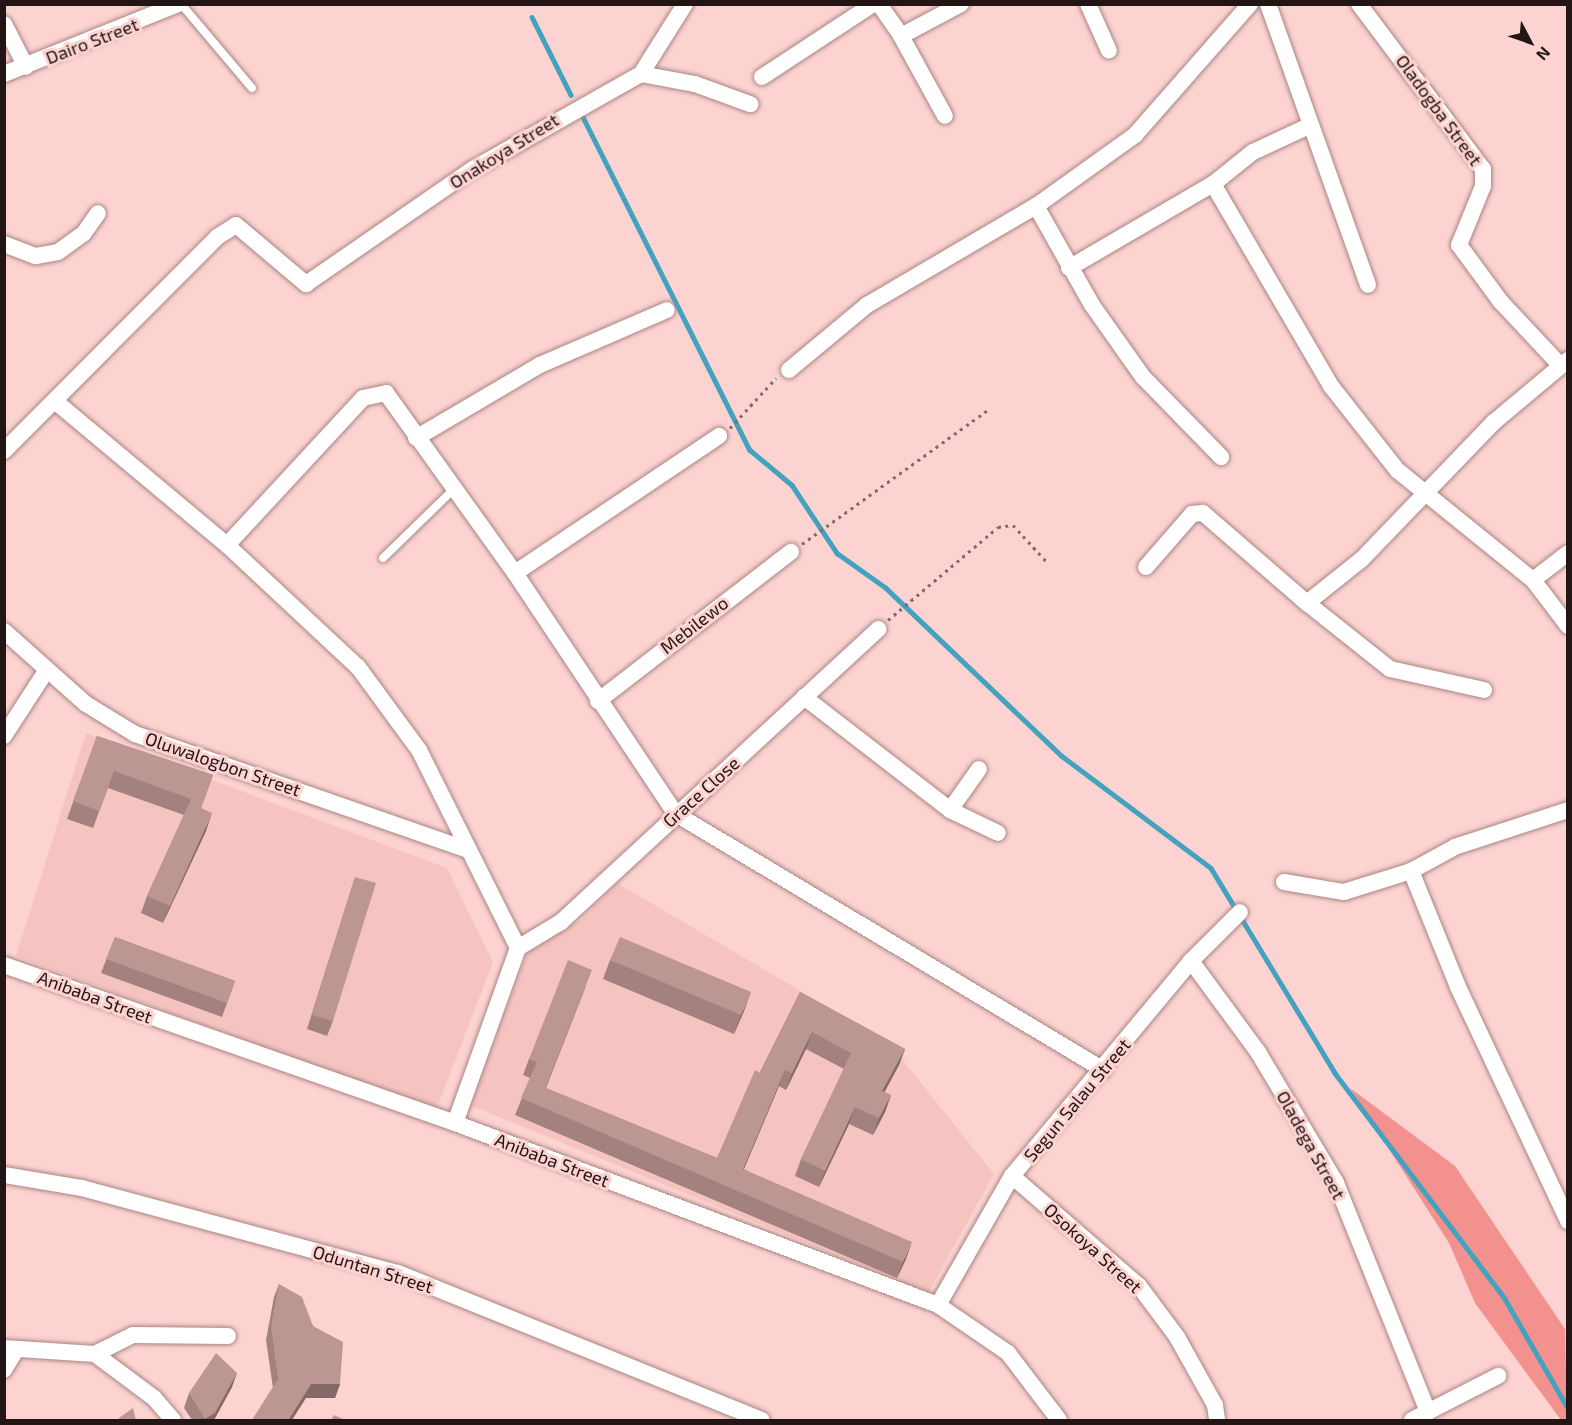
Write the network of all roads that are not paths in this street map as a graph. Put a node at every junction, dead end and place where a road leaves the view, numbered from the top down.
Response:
1 (179, 4) edge
2 (685, 4) edge
3 (873, 4) edge
4 (879, 4) edge
5 (961, 4) edge
6 (1088, 4) edge
7 (1250, 4) edge
8 (1268, 4) edge
9 (1359, 4) edge
10 (4, 24) edge
11 (901, 36) junction
12 (1109, 51) dead end
13 (26, 67) junction
14 (4, 74) edge
15 (640, 74) junction
16 (762, 77) dead end
17 (252, 88) dead end
18 (750, 104) dead end
19 (945, 116) dead end
20 (1311, 125) junction
21 (1213, 184) junction
22 (1036, 206) junction
23 (98, 213) dead end
24 (4, 244) edge
25 (1069, 268) junction
26 (1368, 285) dead end
27 (667, 310) dead end
28 (1564, 363) edge
29 (789, 370) road end
30 (56, 402) junction
31 (719, 436) dead end
32 (416, 438) junction
33 (4, 451) edge
34 (1221, 457) dead end
35 (454, 489) junction
36 (1426, 496) junction
37 (227, 545) junction
38 (791, 552) dead end
39 (1568, 553) edge
40 (383, 558) dead end
41 (1146, 567) dead end
42 (515, 573) junction
43 (1533, 580) junction
44 (1306, 603) junction
45 (1568, 626) edge
46 (878, 629) dead end
47 (4, 632) edge
48 (46, 671) junction
49 (1484, 690) dead end
50 (804, 697) junction
51 (598, 701) junction
52 (4, 736) edge
53 (980, 769) dead end
54 (950, 810) junction
55 (1568, 810) edge
56 (676, 814) junction
57 (998, 833) dead end
58 (468, 850) junction
59 (1411, 871) junction
60 (1284, 882) dead end
61 (1240, 912) dead end
62 (518, 948) junction
63 (1191, 961) junction
64 (4, 965) edge
65 (1103, 1070) junction
66 (455, 1124) junction
67 (4, 1175) edge
68 (1012, 1176) junction
69 (1568, 1221) edge
70 (938, 1305) junction
71 (228, 1336) dead end
72 (10, 1349) edge
73 (95, 1354) junction
74 (4, 1370) edge
75 (1498, 1376) dead end
76 (1428, 1412) junction
77 (173, 1420) edge
78 (761, 1420) edge
79 (1059, 1420) edge
80 (1217, 1420) edge
81 (1412, 1420) edge

1 - 13 street, Dairo Street
1 - 17 lane
2 - 15 street, Onakoya Street
3 - 16 street
4 - 11 street
5 - 11 street
6 - 12 street
7 - 22 street
8 - 20 street
9 - 28 street, Oladogba Street
10 - 13 street
11 - 19 street
13 - 14 street, Dairo Street
15 - 18 street
15 - 30 street, Onakoya Street
20 - 21 street
20 - 26 street
21 - 25 street
21 - 36 street
22 - 25 street
22 - 29 street
23 - 24 street
25 - 34 street
27 - 32 street
28 - 36 street
30 - 33 street
30 - 37 street
31 - 42 street
32 - 35 street
32 - 37 street
35 - 40 lane
35 - 42 street
36 - 43 street
36 - 44 street
37 - 58 street
38 - 51 street, Mebilewo
39 - 43 street
41 - 44 street
42 - 51 street
43 - 45 street
44 - 49 street
46 - 50 street, Grace Close
47 - 48 street, Oluwalogbon Street
48 - 52 street
48 - 58 street, Oluwalogbon Street
50 - 54 street
50 - 56 street, Grace Close
51 - 56 street
53 - 54 street
54 - 57 street
55 - 59 street
56 - 62 street, Grace Close
56 - 65 street
58 - 62 street
59 - 60 street
59 - 69 street
61 - 63 street, Segun Salau Street
62 - 66 street
63 - 65 street, Segun Salau Street
63 - 76 street, Oladega Street
64 - 66 street, Anibaba Street
65 - 68 street, Segun Salau Street
66 - 70 street, Anibaba Street
67 - 78 street, Oduntan Street
68 - 70 street, Segun Salau Street
68 - 80 street, Osokoya Street
70 - 79 street, Anibaba Street
71 - 73 street
72 - 73 street
72 - 74 street
73 - 77 street
75 - 76 street
76 - 81 street

